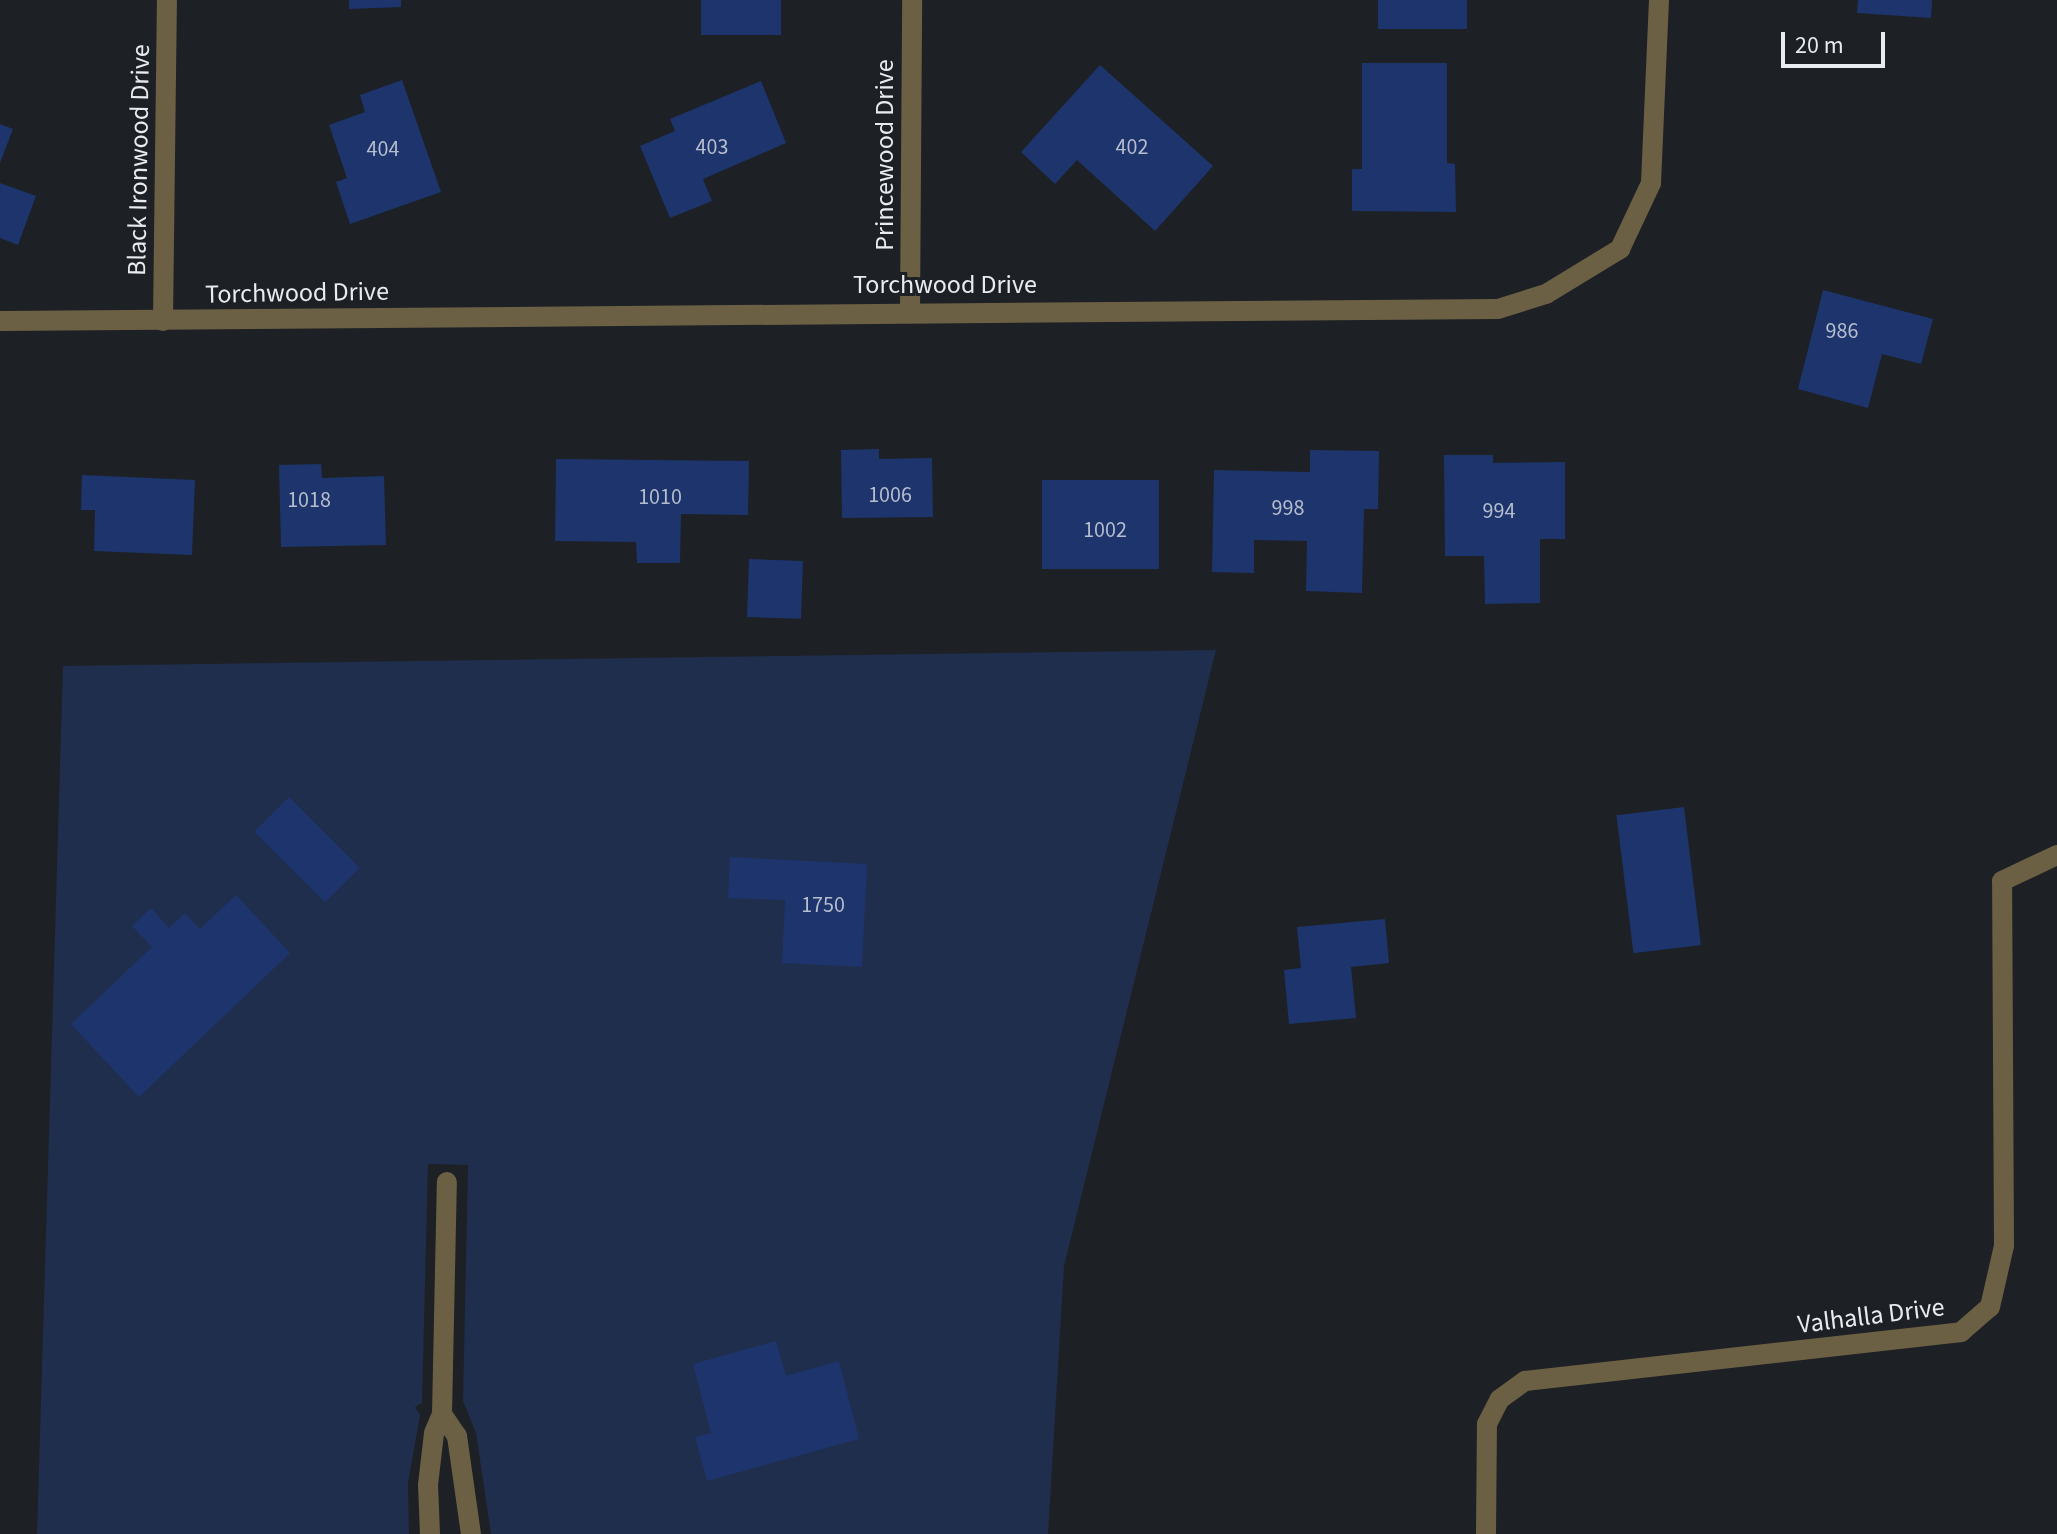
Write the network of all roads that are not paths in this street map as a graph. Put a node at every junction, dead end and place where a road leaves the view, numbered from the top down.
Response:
1 (167, 0) edge
2 (912, 0) edge
3 (1659, 0) edge
4 (910, 311) junction
5 (0, 321) edge
6 (163, 321) junction
7 (2057, 855) edge
8 (447, 1182) dead end
9 (442, 1414) junction
10 (430, 1534) edge
11 (471, 1534) edge
12 (1486, 1534) edge

1 - 6 street, Black Ironwood Drive
2 - 4 street, Princewood Drive
3 - 4 street, Torchwood Drive
4 - 6 street, Torchwood Drive
5 - 6 street, Torchwood Drive
7 - 12 street, Valhalla Drive
8 - 9 street
9 - 10 street
9 - 11 street

